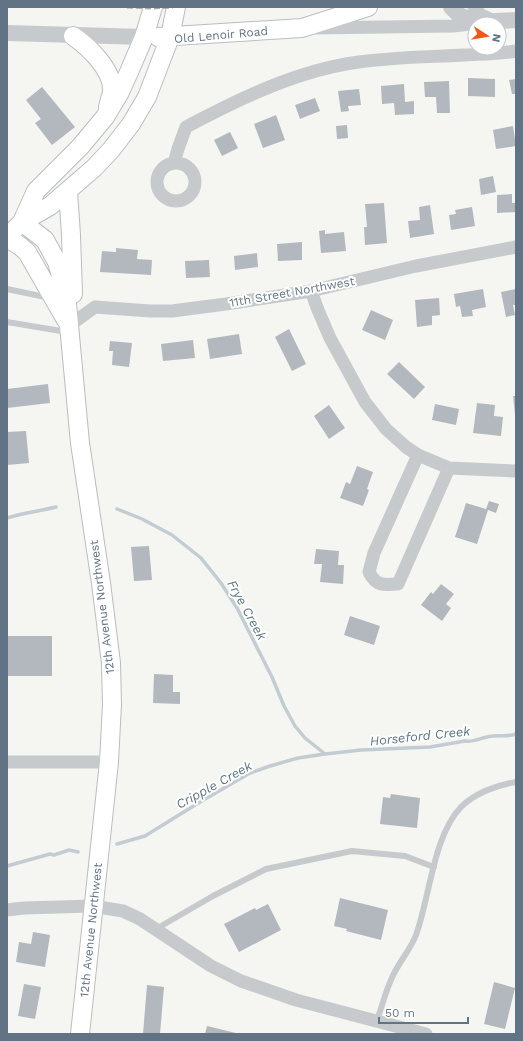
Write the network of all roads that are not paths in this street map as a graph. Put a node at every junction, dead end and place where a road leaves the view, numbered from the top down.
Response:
1 (153, 7) edge
2 (176, 7) edge
3 (368, 7) edge
4 (451, 7) edge
5 (474, 7) edge
6 (483, 16) edge
7 (467, 18) edge
8 (467, 24) edge
9 (302, 28) junction
10 (7, 33) edge
11 (73, 36) junction
12 (144, 36) junction
13 (170, 37) junction
14 (516, 51) edge
15 (106, 117) junction
16 (174, 163) dead end
17 (68, 191) junction
18 (22, 222) junction
19 (7, 238) edge
20 (516, 247) edge
21 (7, 289) edge
22 (311, 291) junction
23 (53, 298) junction
24 (7, 322) edge
25 (70, 329) junction
26 (418, 455) junction
27 (449, 468) junction
28 (516, 471) edge
29 (7, 762) edge
30 (109, 762) junction
31 (516, 782) edge
32 (434, 867) junction
33 (93, 906) junction
34 (7, 910) edge
35 (156, 929) junction
36 (377, 1020) junction
37 (80, 1034) edge
38 (426, 1034) edge

1 - 12 main road, Old Lenoir Road
2 - 13 main road
3 - 9 main road, Old Lenoir Road
4 - 7 street
5 - 6 street
8 - 9 street
9 - 13 main road, Old Lenoir Road
10 - 11 street
11 - 12 street
11 - 15 main road
12 - 13 main road
12 - 15 main road, Old Lenoir Road
13 - 17 main road, Old Lenoir Road
14 - 16 street
15 - 18 main road, Old Lenoir Road
17 - 18 main road, Old Lenoir Road
17 - 25 main road, 12th Avenue Northwest
18 - 19 main road, Old Lenoir Road
18 - 25 main road, 12th Avenue Northwest
19 - 23 main road, 12th Avenue Northwest
20 - 22 street, 11th Street Northwest
21 - 23 lane
22 - 25 street, 11th Street Northwest
22 - 26 street
23 - 25 main road, 12th Avenue Northwest
24 - 25 lane
25 - 30 main road, 12th Avenue Northwest
26 - 27 street
26 - 27 street
27 - 28 street
29 - 30 street
30 - 33 main road, 12th Avenue Northwest
31 - 32 lane
32 - 35 lane
32 - 36 lane
33 - 34 street
33 - 35 street
33 - 37 main road, 12th Avenue Northwest
35 - 36 street
36 - 38 street

